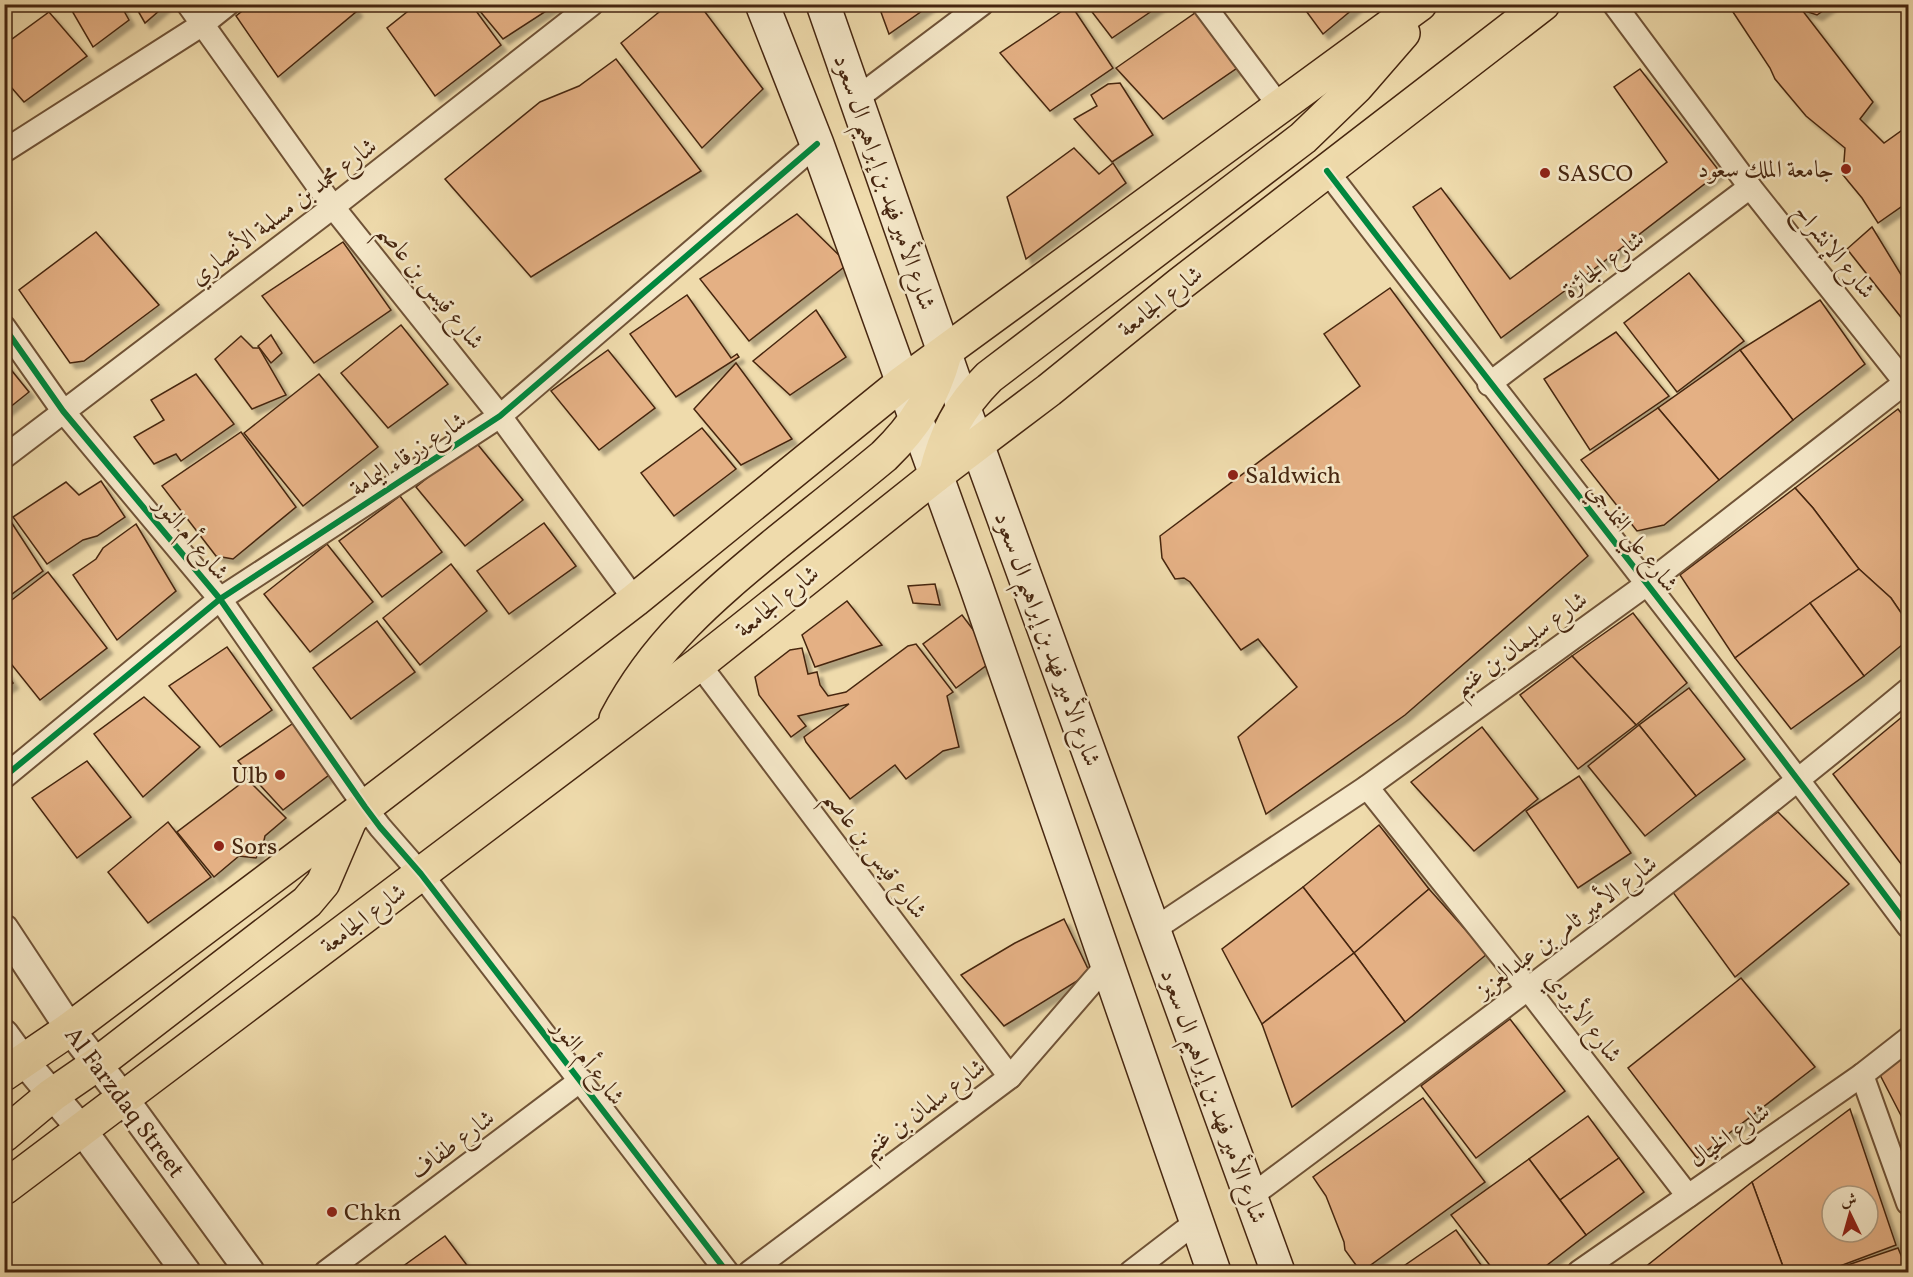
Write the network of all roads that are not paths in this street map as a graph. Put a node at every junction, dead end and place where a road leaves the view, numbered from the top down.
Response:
1 (188, 4) edge
2 (228, 4) edge
3 (592, 4) edge
4 (762, 4) edge
5 (823, 4) edge
6 (982, 4) edge
7 (1203, 4) edge
8 (1422, 4) edge
9 (1543, 4) edge
10 (1614, 4) edge
11 (203, 24) junction
12 (856, 99) junction
13 (1280, 107) junction
14 (817, 144) junction
15 (4, 151) edge
16 (1327, 171) junction
17 (1750, 187) junction
18 (333, 207) junction
19 (4, 327) edge
20 (945, 354) junction
21 (902, 383) junction
22 (1490, 384) junction
23 (1907, 384) edge
24 (963, 406) junction
25 (63, 411) junction
26 (500, 416) junction
27 (916, 421) junction
28 (977, 444) junction
29 (4, 457) edge
30 (935, 476) junction
31 (1647, 584) junction
32 (220, 599) junction
33 (635, 600) junction
34 (699, 664) junction
35 (1908, 690) edge
36 (610, 732) junction
37 (4, 777) edge
38 (1800, 780) junction
39 (1367, 787) junction
40 (358, 813) junction
41 (421, 874) junction
42 (1908, 926) edge
43 (4, 929) edge
44 (1153, 930) junction
45 (1107, 965) junction
46 (1528, 989) junction
47 (70, 1029) junction
48 (4, 1034) edge
49 (1908, 1039) edge
50 (97, 1064) junction
51 (14, 1067) edge
52 (1862, 1075) junction
53 (1010, 1077) junction
54 (581, 1080) junction
55 (52, 1095) junction
56 (124, 1099) junction
57 (82, 1130) junction
58 (4, 1135) edge
59 (4, 1188) edge
60 (1688, 1196) junction
61 (1250, 1197) junction
62 (1908, 1203) edge
63 (1196, 1222) junction
64 (186, 1272) edge
65 (250, 1272) edge
66 (326, 1272) edge
67 (728, 1272) edge
68 (750, 1272) edge
69 (1131, 1272) edge
70 (1214, 1272) edge
71 (1278, 1272) edge
72 (1579, 1272) edge

1 - 11 street, شارع قيس بن عاصم
2 - 11 street
3 - 18 street, شارع محمد بن مسلمة الأنصاري
4 - 14 main road, شارع الأمير فهد بن إبراهيم ال سعود
5 - 12 main road, شارع الأمير فهد بن إبراهيم ال سعود
6 - 12 street
7 - 13 street
8 - 13 main road
8 - 24 main road
9 - 16 main road, شارع الجامعة
10 - 17 street, شارع الإنشراح
11 - 15 street
11 - 18 street, شارع قيس بن عاصم
12 - 20 main road, شارع الأمير فهد بن إبراهيم ال سعود
13 - 20 main road
14 - 21 main road, شارع الأمير فهد بن إبراهيم ال سعود
14 - 26 street, شارع زرقاء اليمامة
16 - 22 street, شارع علي النمذجي
16 - 28 main road, شارع الجامعة
17 - 22 street, شارع الجائزة
17 - 23 street, شارع الإنشراح
18 - 25 street, شارع محمد بن مسلمة الأنصاري
18 - 26 street, شارع قيس بن عاصم
19 - 25 street, شارع أم النور
20 - 21 main road
20 - 24 main road, شارع الأمير فهد بن إبراهيم ال سعود
20 - 27 main road
21 - 27 main road, شارع الأمير فهد بن إبراهيم ال سعود
21 - 33 main road
22 - 31 street, شارع علي النمذجي
23 - 31 street, شارع سليمان بن غنيم
24 - 28 main road, شارع الأمير فهد بن إبراهيم ال سعود
24 - 30 main road
25 - 29 street, شارع محمد بن مسلمة الأنصاري
25 - 32 street, شارع أم النور
26 - 32 street, شارع زرقاء اليمامة
26 - 33 street, شارع قيس بن عاصم
27 - 30 main road, شارع الأمير فهد بن إبراهيم ال سعود
27 - 36 main road
28 - 30 main road, شارع الجامعة
28 - 44 main road, شارع الأمير فهد بن إبراهيم ال سعود
30 - 34 main road, شارع الجامعة
30 - 45 main road, شارع الأمير فهد بن إبراهيم ال سعود
31 - 38 street, شارع علي النمذجي
31 - 39 street, شارع سليمان بن غنيم
32 - 37 street, شارع زرقاء اليمامة
32 - 40 street, شارع أم النور
33 - 40 main road
34 - 36 main road, شارع الجامعة
34 - 53 street, شارع قيس بن عاصم
35 - 38 street, شارع الأمير ثامر بن عبدالعزيز
36 - 41 main road, شارع الجامعة
38 - 42 street, شارع علي النمذجي
38 - 46 street, شارع الأمير ثامر بن عبدالعزيز
39 - 44 street, شارع سليمان بن غنيم
39 - 46 street, شارع الأبردي
40 - 41 street, شارع أم النور
40 - 47 main road
40 - 50 main road
41 - 54 street, شارع أم النور
41 - 56 main road, شارع الجامعة
43 - 47 street, Al Farzdaq Street
44 - 61 main road, شارع الأمير فهد بن إبراهيم ال سعود
45 - 53 street, شارع سلمان بن غنيم
45 - 63 main road, شارع الأمير فهد بن إبراهيم ال سعود
46 - 60 street, شارع الأبردي
46 - 61 street, شارع الأمير ثامر بن عبدالعزيز
47 - 50 street, Al Farzdaq Street
47 - 51 main road
48 - 51 street
49 - 52 street, شارع الخيال
50 - 55 main road
50 - 56 street, Al Farzdaq Street
51 - 55 street
52 - 60 street, شارع الخيال
52 - 62 street
53 - 68 street, شارع سلمان بن غنيم
54 - 66 street, شارع طفاف
54 - 67 street, شارع أم النور
55 - 57 street
55 - 58 main road
56 - 57 main road, شارع الجامعة
56 - 65 street, Al Farzdaq Street
57 - 59 main road, شارع الجامعة
57 - 64 street
60 - 72 street, شارع الخيال
61 - 71 main road, شارع الأمير فهد بن إبراهيم ال سعود
63 - 69 street
63 - 70 main road, شارع الأمير فهد بن إبراهيم ال سعود

